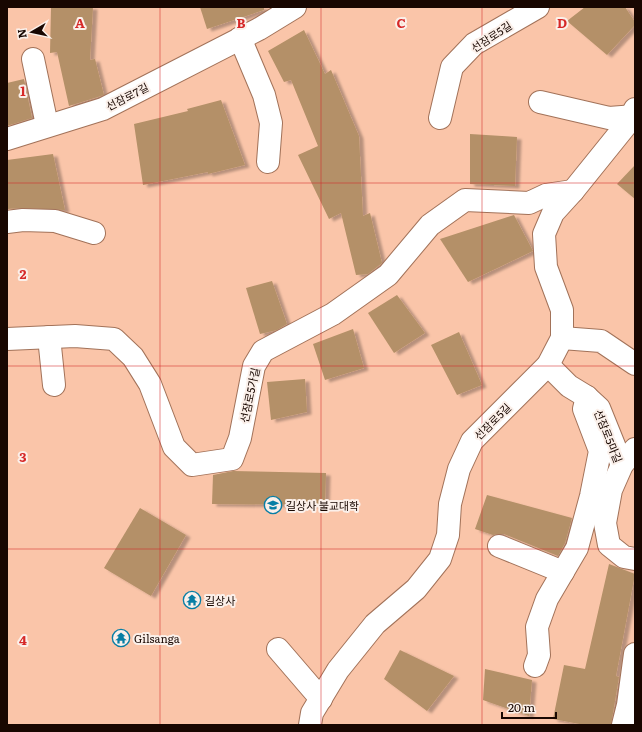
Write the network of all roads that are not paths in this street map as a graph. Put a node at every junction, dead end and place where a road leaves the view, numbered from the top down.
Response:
1 (295, 7) edge
2 (538, 7) edge
3 (240, 38) junction
4 (33, 59) dead end
5 (540, 102) dead end
6 (634, 113) edge
7 (440, 118) dead end
8 (47, 125) junction
9 (7, 138) edge
10 (268, 162) dead end
11 (573, 191) junction
12 (7, 222) edge
13 (94, 233) dead end
14 (49, 337) junction
15 (562, 338) junction
16 (7, 339) edge
17 (635, 364) edge
18 (548, 365) junction
19 (54, 385) dead end
20 (587, 397) junction
21 (629, 457) edge
22 (498, 546) dead end
23 (635, 559) edge
24 (563, 572) junction
25 (278, 649) dead end
26 (635, 654) edge
27 (535, 666) dead end
28 (321, 699) junction
29 (310, 725) edge
30 (623, 725) edge

1 - 3 street, 선잠로7길
2 - 7 street, 선잠로5길
3 - 8 street, 선잠로7길
3 - 10 street
4 - 8 street
5 - 6 street, 선잠로5길
6 - 11 street, 선잠로5길
8 - 9 street, 선잠로7길
11 - 14 street, 선잠로5가길
11 - 15 street, 선잠로5길
12 - 13 street
14 - 16 street, 선잠로5가길
14 - 19 street
15 - 17 street
15 - 18 street, 선잠로5길
18 - 20 street, 선잠로5마길
18 - 28 street, 선잠로5길
20 - 21 street, 선잠로5마길
20 - 24 street
21 - 23 street, 선잠로5마길
22 - 24 street
24 - 27 street
25 - 28 street
26 - 30 street
28 - 29 street, 선잠로5길

